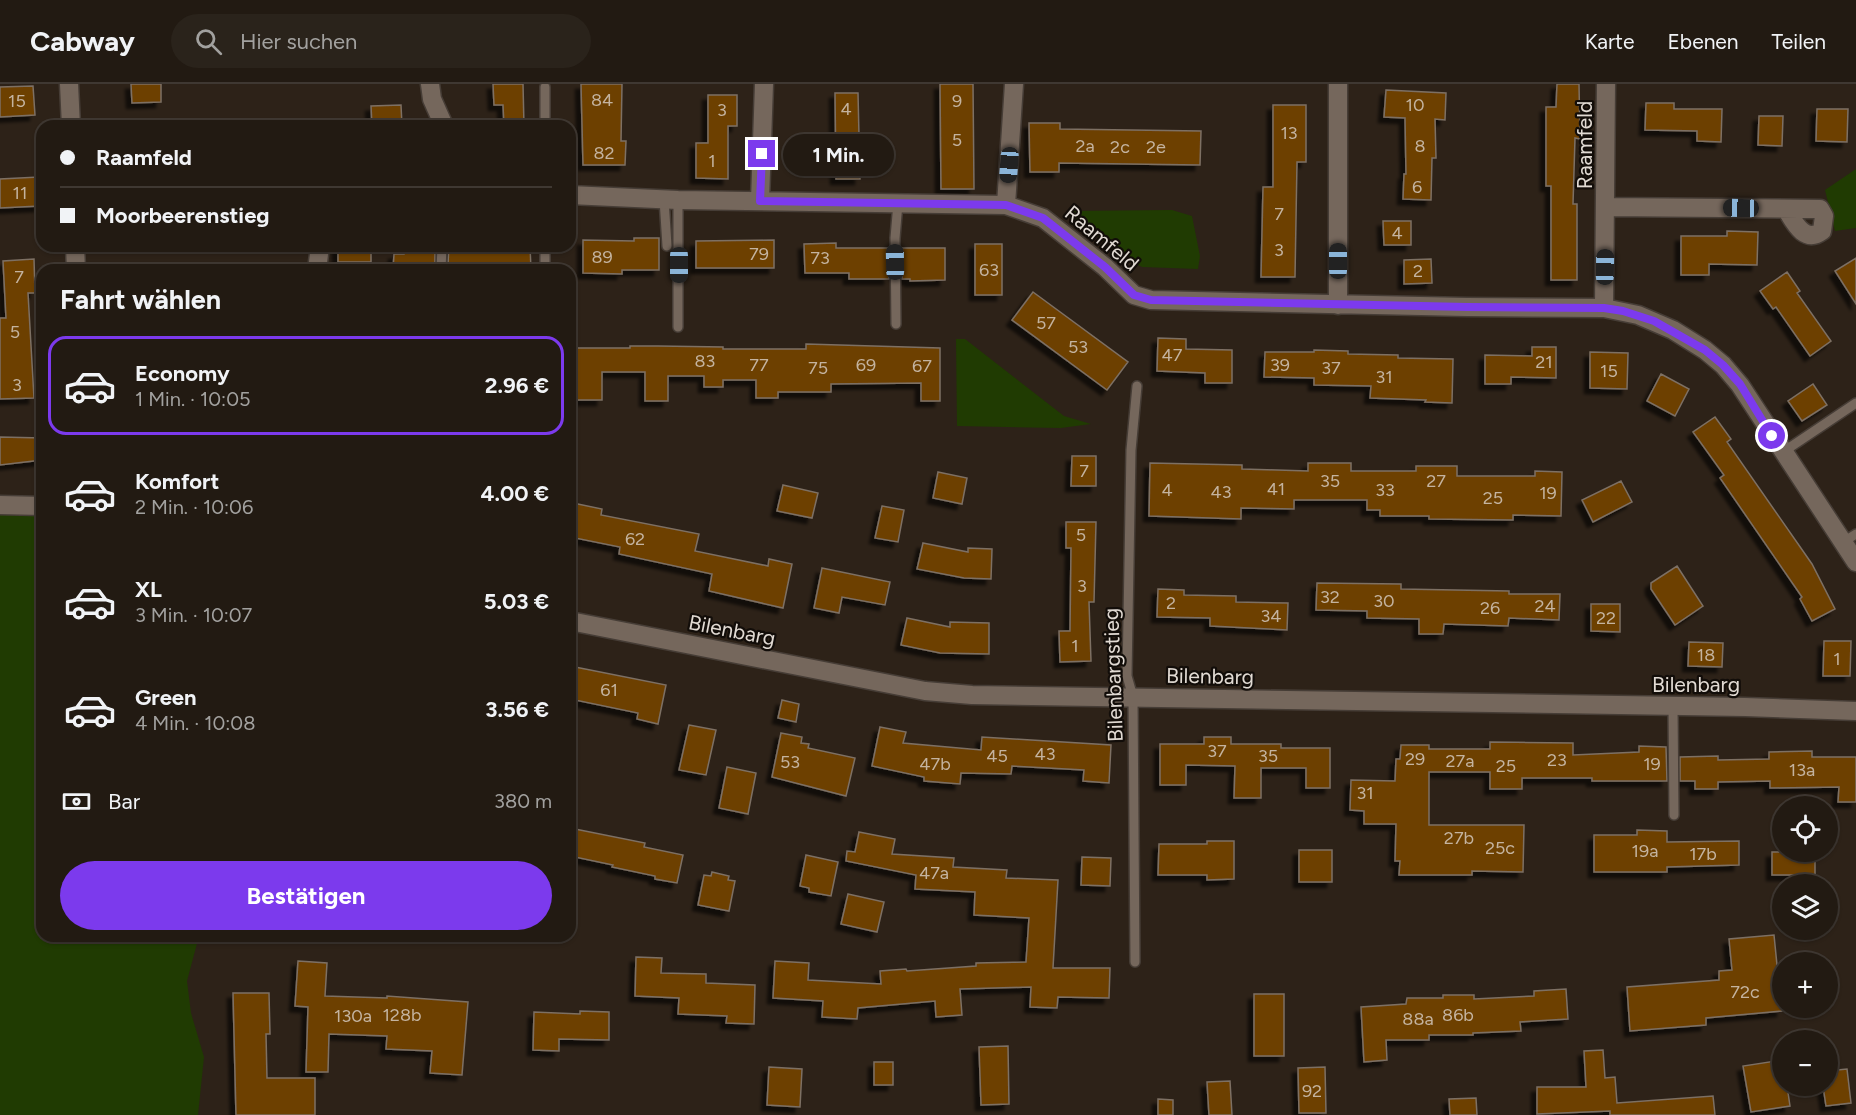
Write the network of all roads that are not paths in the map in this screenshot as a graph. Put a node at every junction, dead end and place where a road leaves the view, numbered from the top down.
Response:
1 (69, 84) edge
2 (430, 84) edge
3 (764, 84) edge
4 (1014, 84) edge
5 (1338, 84) edge
6 (1606, 84) edge
7 (545, 87) dead end
8 (71, 120) edge
9 (441, 120) edge
10 (545, 120) edge
11 (576, 195) edge
12 (671, 200) junction
13 (760, 201) junction
14 (898, 203) junction
15 (1006, 205) junction
16 (1607, 207) junction
17 (1786, 209) dead end
18 (667, 246) dead end
19 (1338, 305) junction
20 (1604, 308) junction
21 (896, 324) dead end
22 (678, 327) dead end
23 (1137, 386) dead end
24 (1856, 403) edge
25 (1783, 452) junction
26 (0, 505) edge
27 (36, 506) edge
28 (1849, 538) edge
29 (1856, 562) edge
30 (576, 622) edge
31 (1133, 697) junction
32 (1673, 707) junction
33 (1856, 711) edge
34 (1674, 815) dead end
35 (1135, 962) dead end

1 - 8 street
2 - 9 street
3 - 13 street
4 - 15 street
5 - 19 street
6 - 16 street, Raamfeld
7 - 10 lane
11 - 12 street, Raamfeld
12 - 13 street, Raamfeld
12 - 18 lane
12 - 22 lane
13 - 14 street, Raamfeld
14 - 15 street, Raamfeld
14 - 21 lane
15 - 19 street, Raamfeld
16 - 17 street, Raamfeld
16 - 20 street, Raamfeld
19 - 20 street, Raamfeld
20 - 25 street, Raamfeld
23 - 31 lane, Bilenbargstieg
24 - 25 lane
25 - 28 street, Raamfeld
26 - 27 street
28 - 29 street, Raamfeld
30 - 31 street, Bilenbarg
31 - 32 street, Bilenbarg
31 - 35 lane, Bilenbargstieg
32 - 33 street, Bilenbarg
32 - 34 lane

